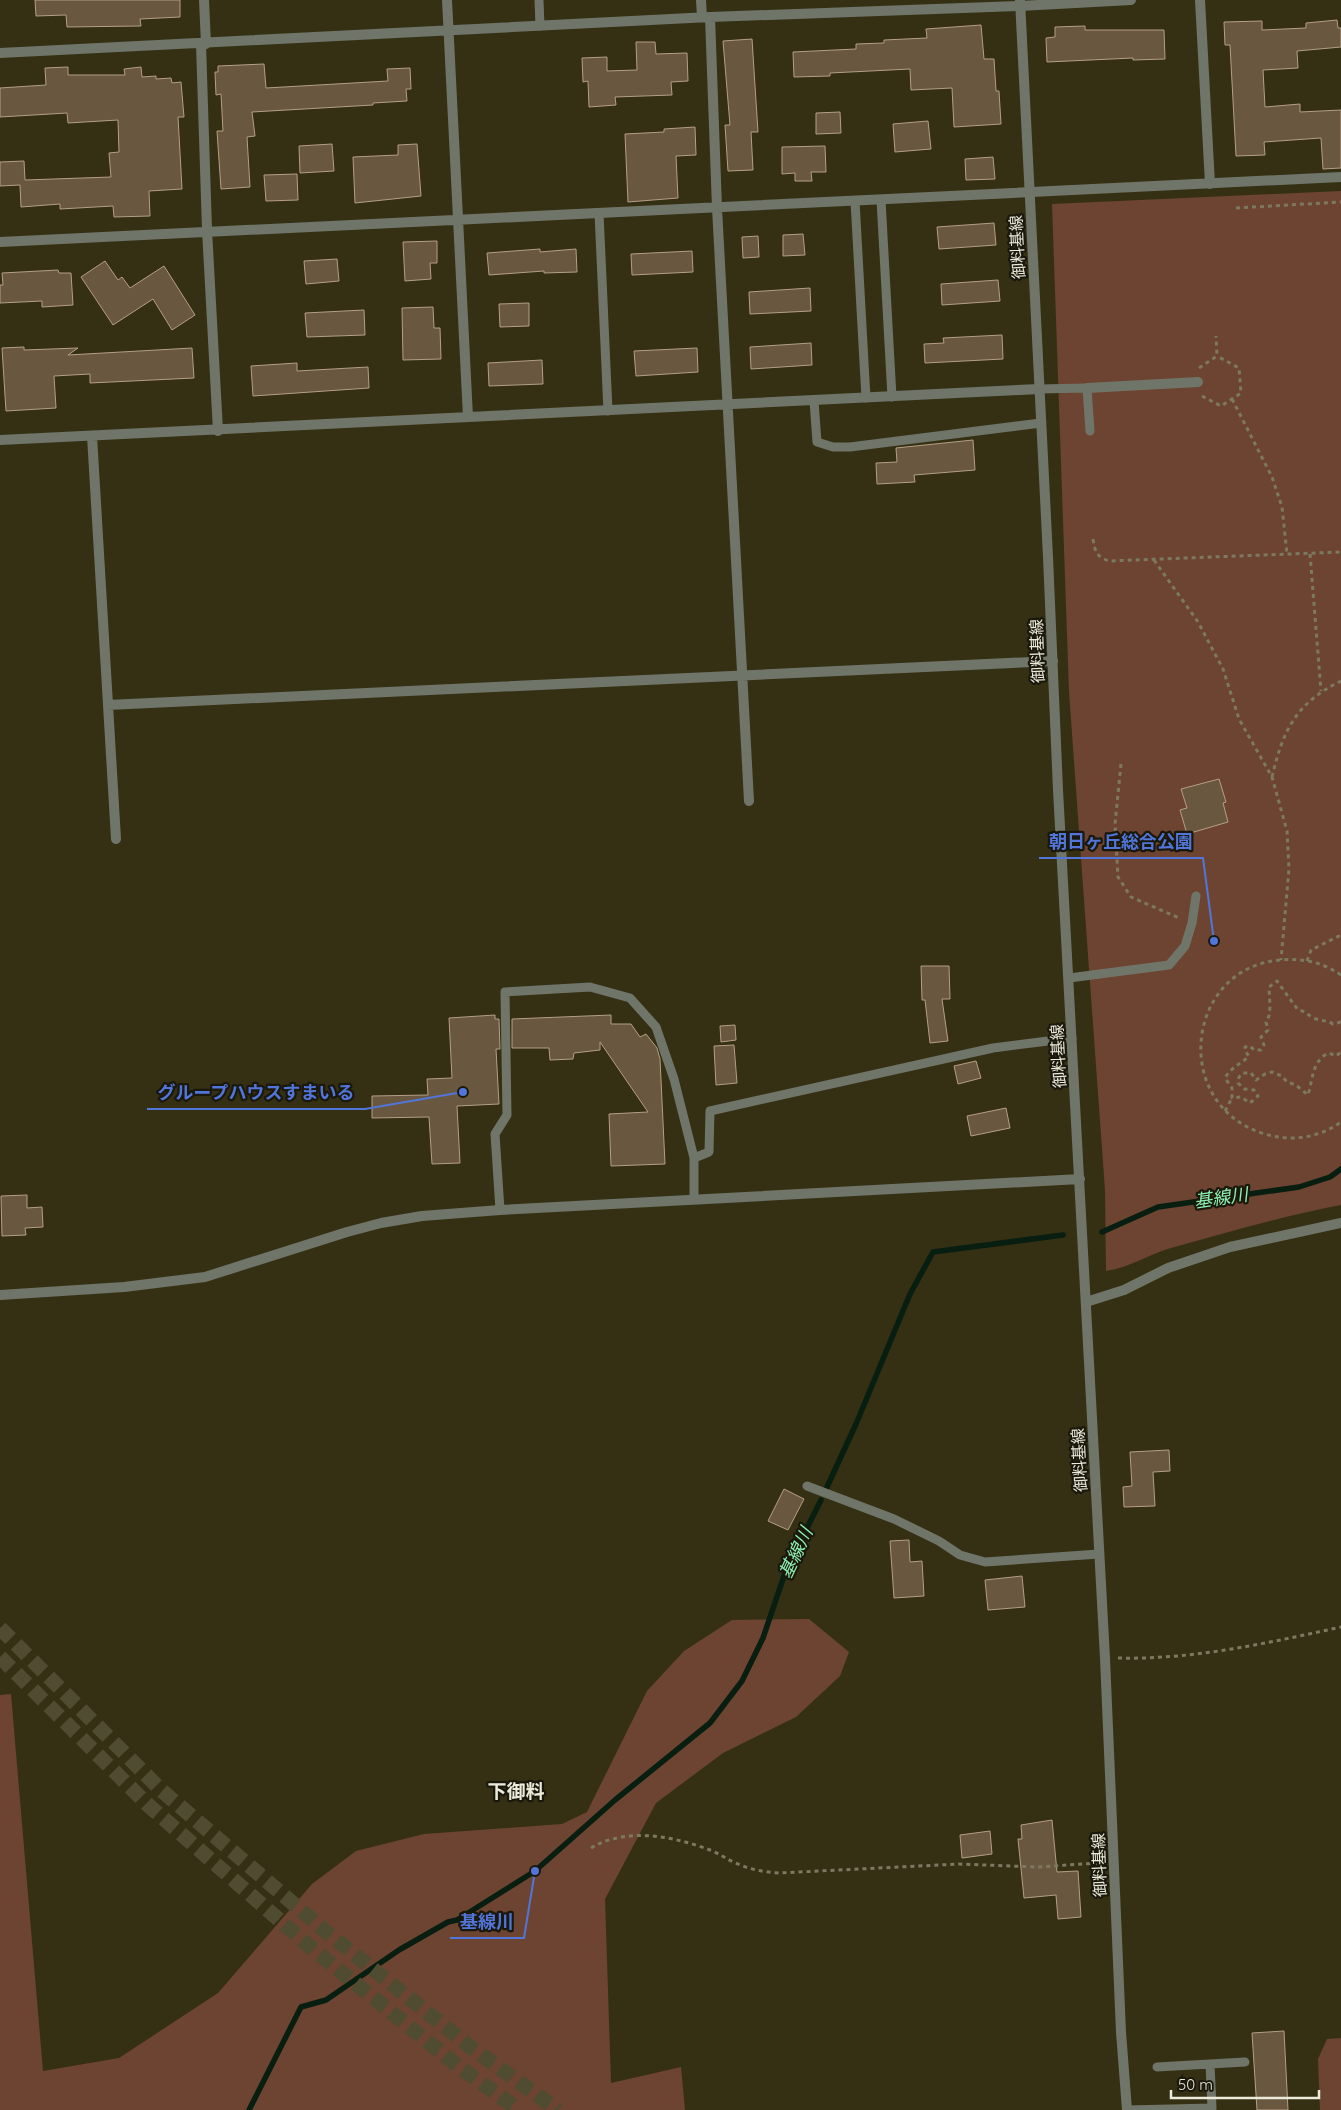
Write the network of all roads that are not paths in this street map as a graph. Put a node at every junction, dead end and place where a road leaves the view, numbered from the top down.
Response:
1 (204, 0) edge
2 (447, 0) edge
3 (539, 0) edge
4 (701, 0) edge
5 (1131, 0) edge
6 (1200, 0) edge
7 (1020, 3) edge
8 (706, 17) junction
9 (540, 26) junction
10 (449, 31) junction
11 (204, 44) junction
12 (0, 53) edge
13 (1341, 176) edge
14 (1210, 184) junction
15 (1030, 192) junction
16 (881, 200) junction
17 (855, 201) junction
18 (717, 208) junction
19 (599, 213) junction
20 (458, 220) junction
21 (208, 230) junction
22 (0, 242) edge
23 (1198, 382) road end
24 (1087, 388) junction
25 (1039, 389) junction
26 (892, 397) junction
27 (866, 398) junction
28 (814, 401) junction
29 (728, 405) junction
30 (608, 411) junction
31 (468, 417) junction
32 (1041, 423) junction
33 (218, 431) junction
34 (1090, 431) dead end
35 (92, 436) junction
36 (0, 440) edge
37 (1053, 661) junction
38 (742, 676) junction
39 (108, 706) junction
40 (749, 800) dead end
41 (116, 839) dead end
42 (1196, 896) dead end
43 (1069, 978) junction
44 (1072, 1038) junction
45 (694, 1158) junction
46 (1080, 1179) junction
47 (694, 1199) junction
48 (500, 1210) junction
49 (1341, 1224) edge
50 (0, 1295) edge
51 (1086, 1302) junction
52 (807, 1486) dead end
53 (1099, 1554) junction
54 (1245, 2062) dead end
55 (1210, 2064) junction
56 (1156, 2067) dead end
57 (1127, 2110) edge
58 (1180, 2110) edge

1 - 11 street
2 - 10 street
3 - 9 lane
4 - 8 street
5 - 7 street
6 - 14 street
7 - 8 street
7 - 15 street, 御料基線
8 - 9 street
8 - 18 street
9 - 10 street
10 - 11 street
10 - 20 street
11 - 12 street
11 - 21 street
13 - 14 street
14 - 15 street
15 - 16 street
15 - 25 street, 御料基線
16 - 17 street
16 - 26 lane
17 - 18 street
17 - 27 lane
18 - 19 street
18 - 29 street
19 - 20 street
19 - 30 lane
20 - 21 street
20 - 31 street
21 - 22 street
21 - 33 street
23 - 24 street
24 - 25 lane
24 - 34 lane
25 - 26 street
25 - 32 street, 御料基線
26 - 27 street
27 - 28 street
28 - 29 street
28 - 32 lane
29 - 30 street
29 - 38 street
30 - 31 street
31 - 33 street
32 - 37 street, 御料基線
33 - 35 street
35 - 36 street
35 - 39 street
37 - 38 street
37 - 43 street, 御料基線
38 - 39 street
38 - 40 street
39 - 41 street
42 - 43 lane
43 - 44 street, 御料基線
44 - 45 lane
44 - 46 street, 御料基線
45 - 47 lane
45 - 48 lane
46 - 47 street
46 - 51 street, 御料基線
47 - 48 street
48 - 50 street
49 - 51 street
51 - 53 street, 御料基線
52 - 53 lane
53 - 57 street, 御料基線
54 - 55 lane
55 - 56 lane
55 - 58 lane
57 - 58 lane

